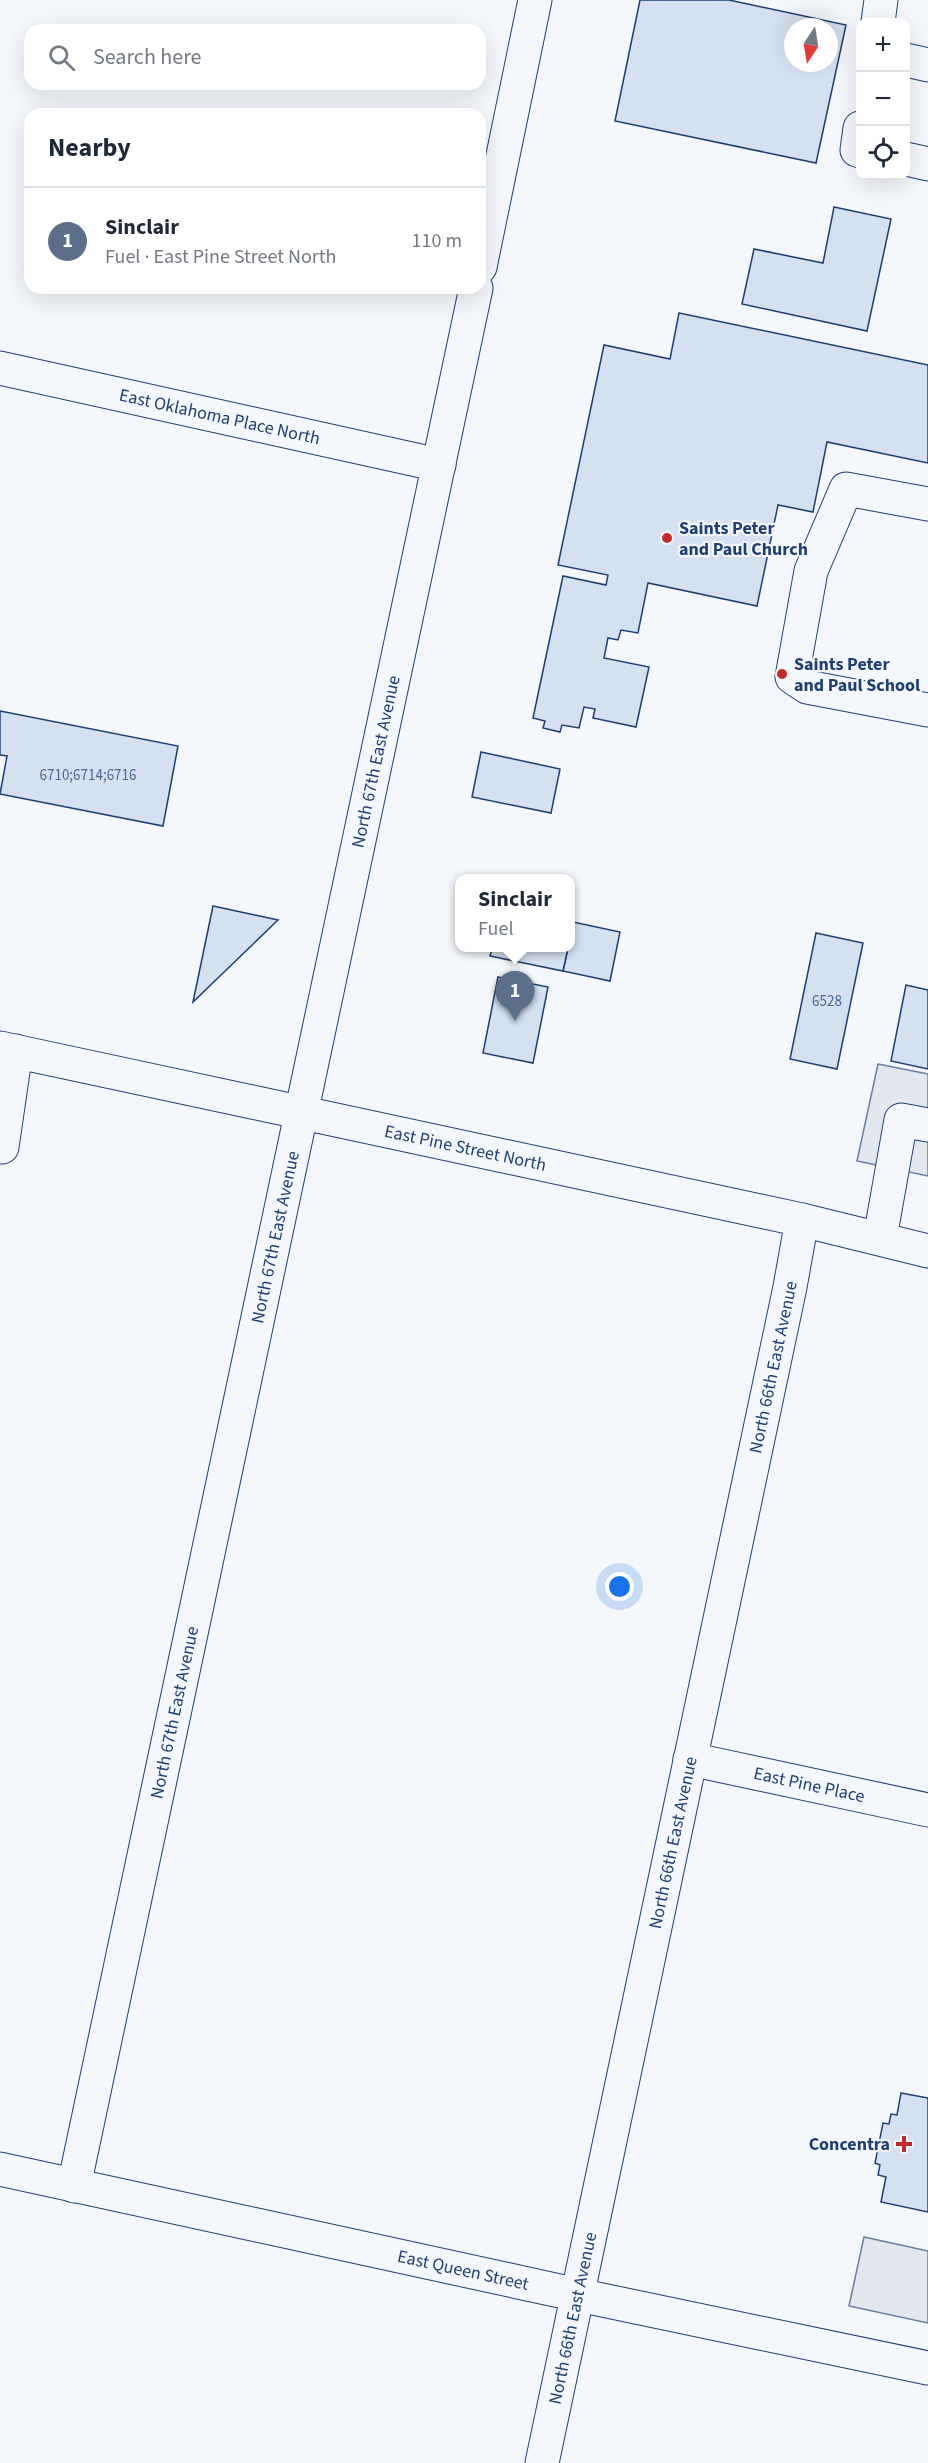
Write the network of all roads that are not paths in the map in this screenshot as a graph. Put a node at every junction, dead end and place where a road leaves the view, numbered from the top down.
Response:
1 (535, 0) edge
2 (881, 0) edge
3 (879, 18) edge
4 (910, 61) edge
5 (928, 65) edge
6 (910, 160) edge
7 (928, 164) edge
8 (486, 238) edge
9 (475, 294) edge
10 (0, 368) edge
11 (439, 465) junction
12 (928, 504) edge
13 (928, 710) edge
14 (8, 1049) edge
15 (301, 1113) junction
16 (928, 1125) edge
17 (2, 1147) dead end
18 (802, 1220) junction
19 (879, 1238) junction
20 (928, 1251) edge
21 (690, 1759) junction
22 (928, 1810) edge
23 (0, 2169) edge
24 (74, 2186) junction
25 (578, 2295) junction
26 (928, 2368) edge
27 (542, 2463) edge

1 - 8 street
2 - 3 street
4 - 5 street
6 - 7 street
9 - 11 street, North 67th East Avenue
10 - 11 street, East Oklahoma Place North
11 - 15 street, North 67th East Avenue
12 - 13 street
14 - 15 street, East Pine Street North
14 - 17 street
15 - 18 street, East Pine Street North
15 - 24 street, North 67th East Avenue
16 - 19 street
18 - 19 street, East Pine Street North
18 - 21 street, North 66th East Avenue
19 - 20 street, East Pine Street North
21 - 22 street, East Pine Place
21 - 25 street, North 66th East Avenue
23 - 24 street, East Queen Street
24 - 25 street, East Queen Street
25 - 26 street, East Queen Street
25 - 27 street, North 66th East Avenue

